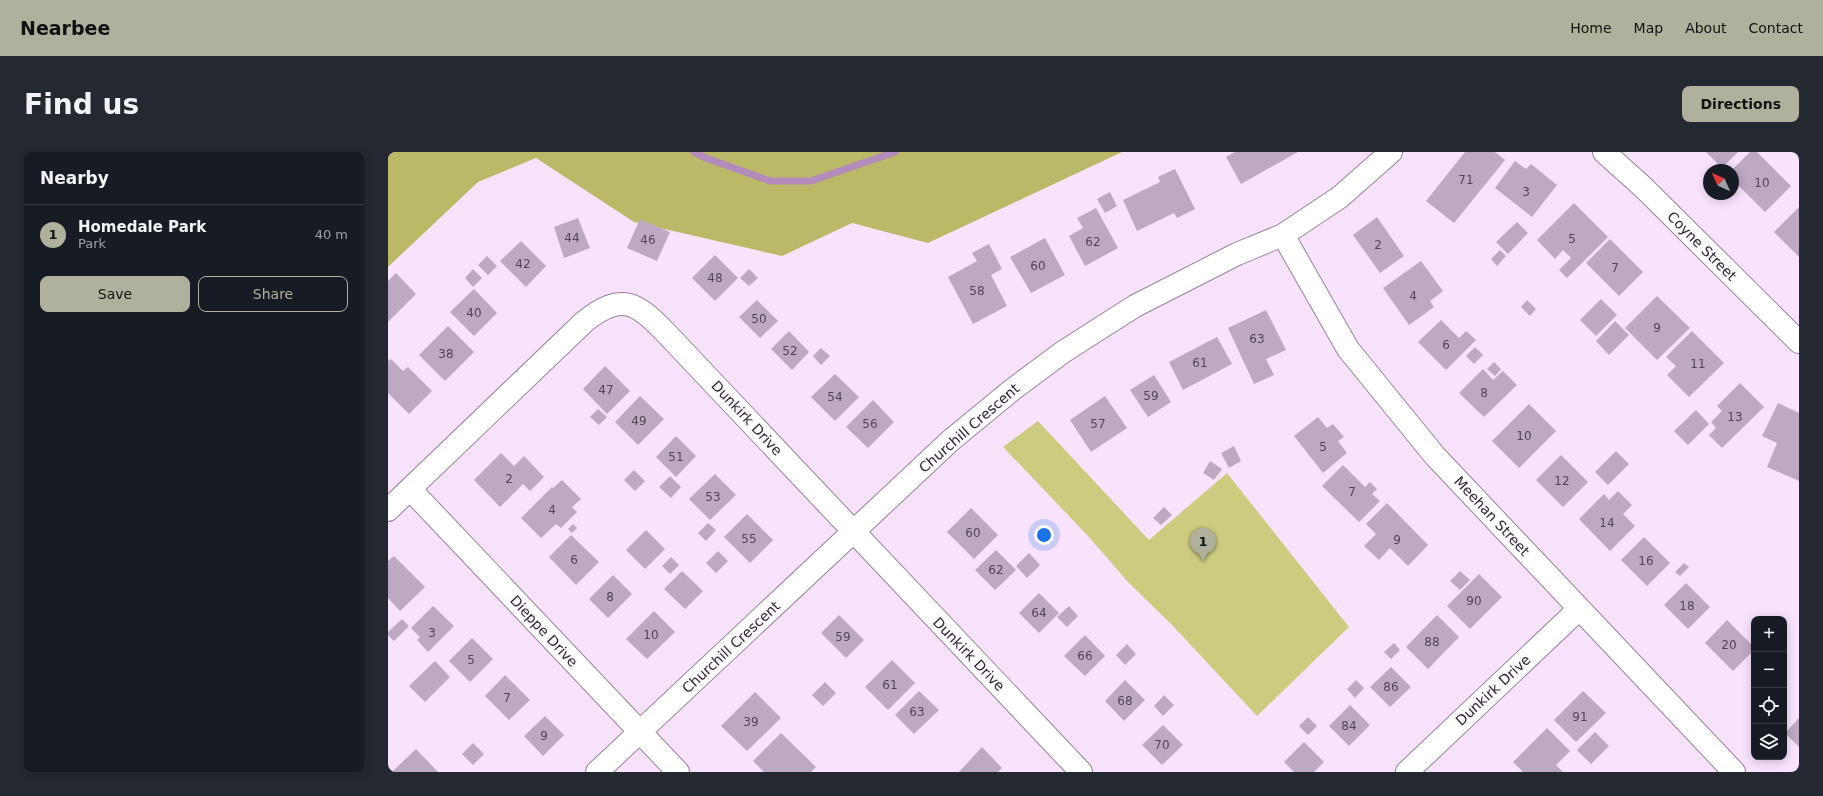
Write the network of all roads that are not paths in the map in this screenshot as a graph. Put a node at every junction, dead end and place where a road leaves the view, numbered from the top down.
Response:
1 (1604, 152) edge
2 (1385, 154) edge
3 (1283, 235) junction
4 (1799, 342) edge
5 (410, 489) junction
6 (388, 510) edge
7 (853, 532) junction
8 (1580, 609) junction
9 (640, 732) junction
10 (597, 772) edge
11 (678, 772) edge
12 (1081, 772) edge
13 (1407, 772) edge
14 (1734, 772) edge

1 - 4 street, Coyne Street
2 - 3 street, Churchill Crescent
3 - 7 street, Churchill Crescent
3 - 8 street, Meehan Street
5 - 6 street, Dunkirk Drive
5 - 7 street, Dunkirk Drive
5 - 9 street, Dieppe Drive
7 - 9 street, Churchill Crescent
7 - 12 street, Dunkirk Drive
8 - 13 street, Dunkirk Drive
8 - 14 street, Meehan Street
9 - 10 street, Churchill Crescent
9 - 11 street, Dieppe Drive

